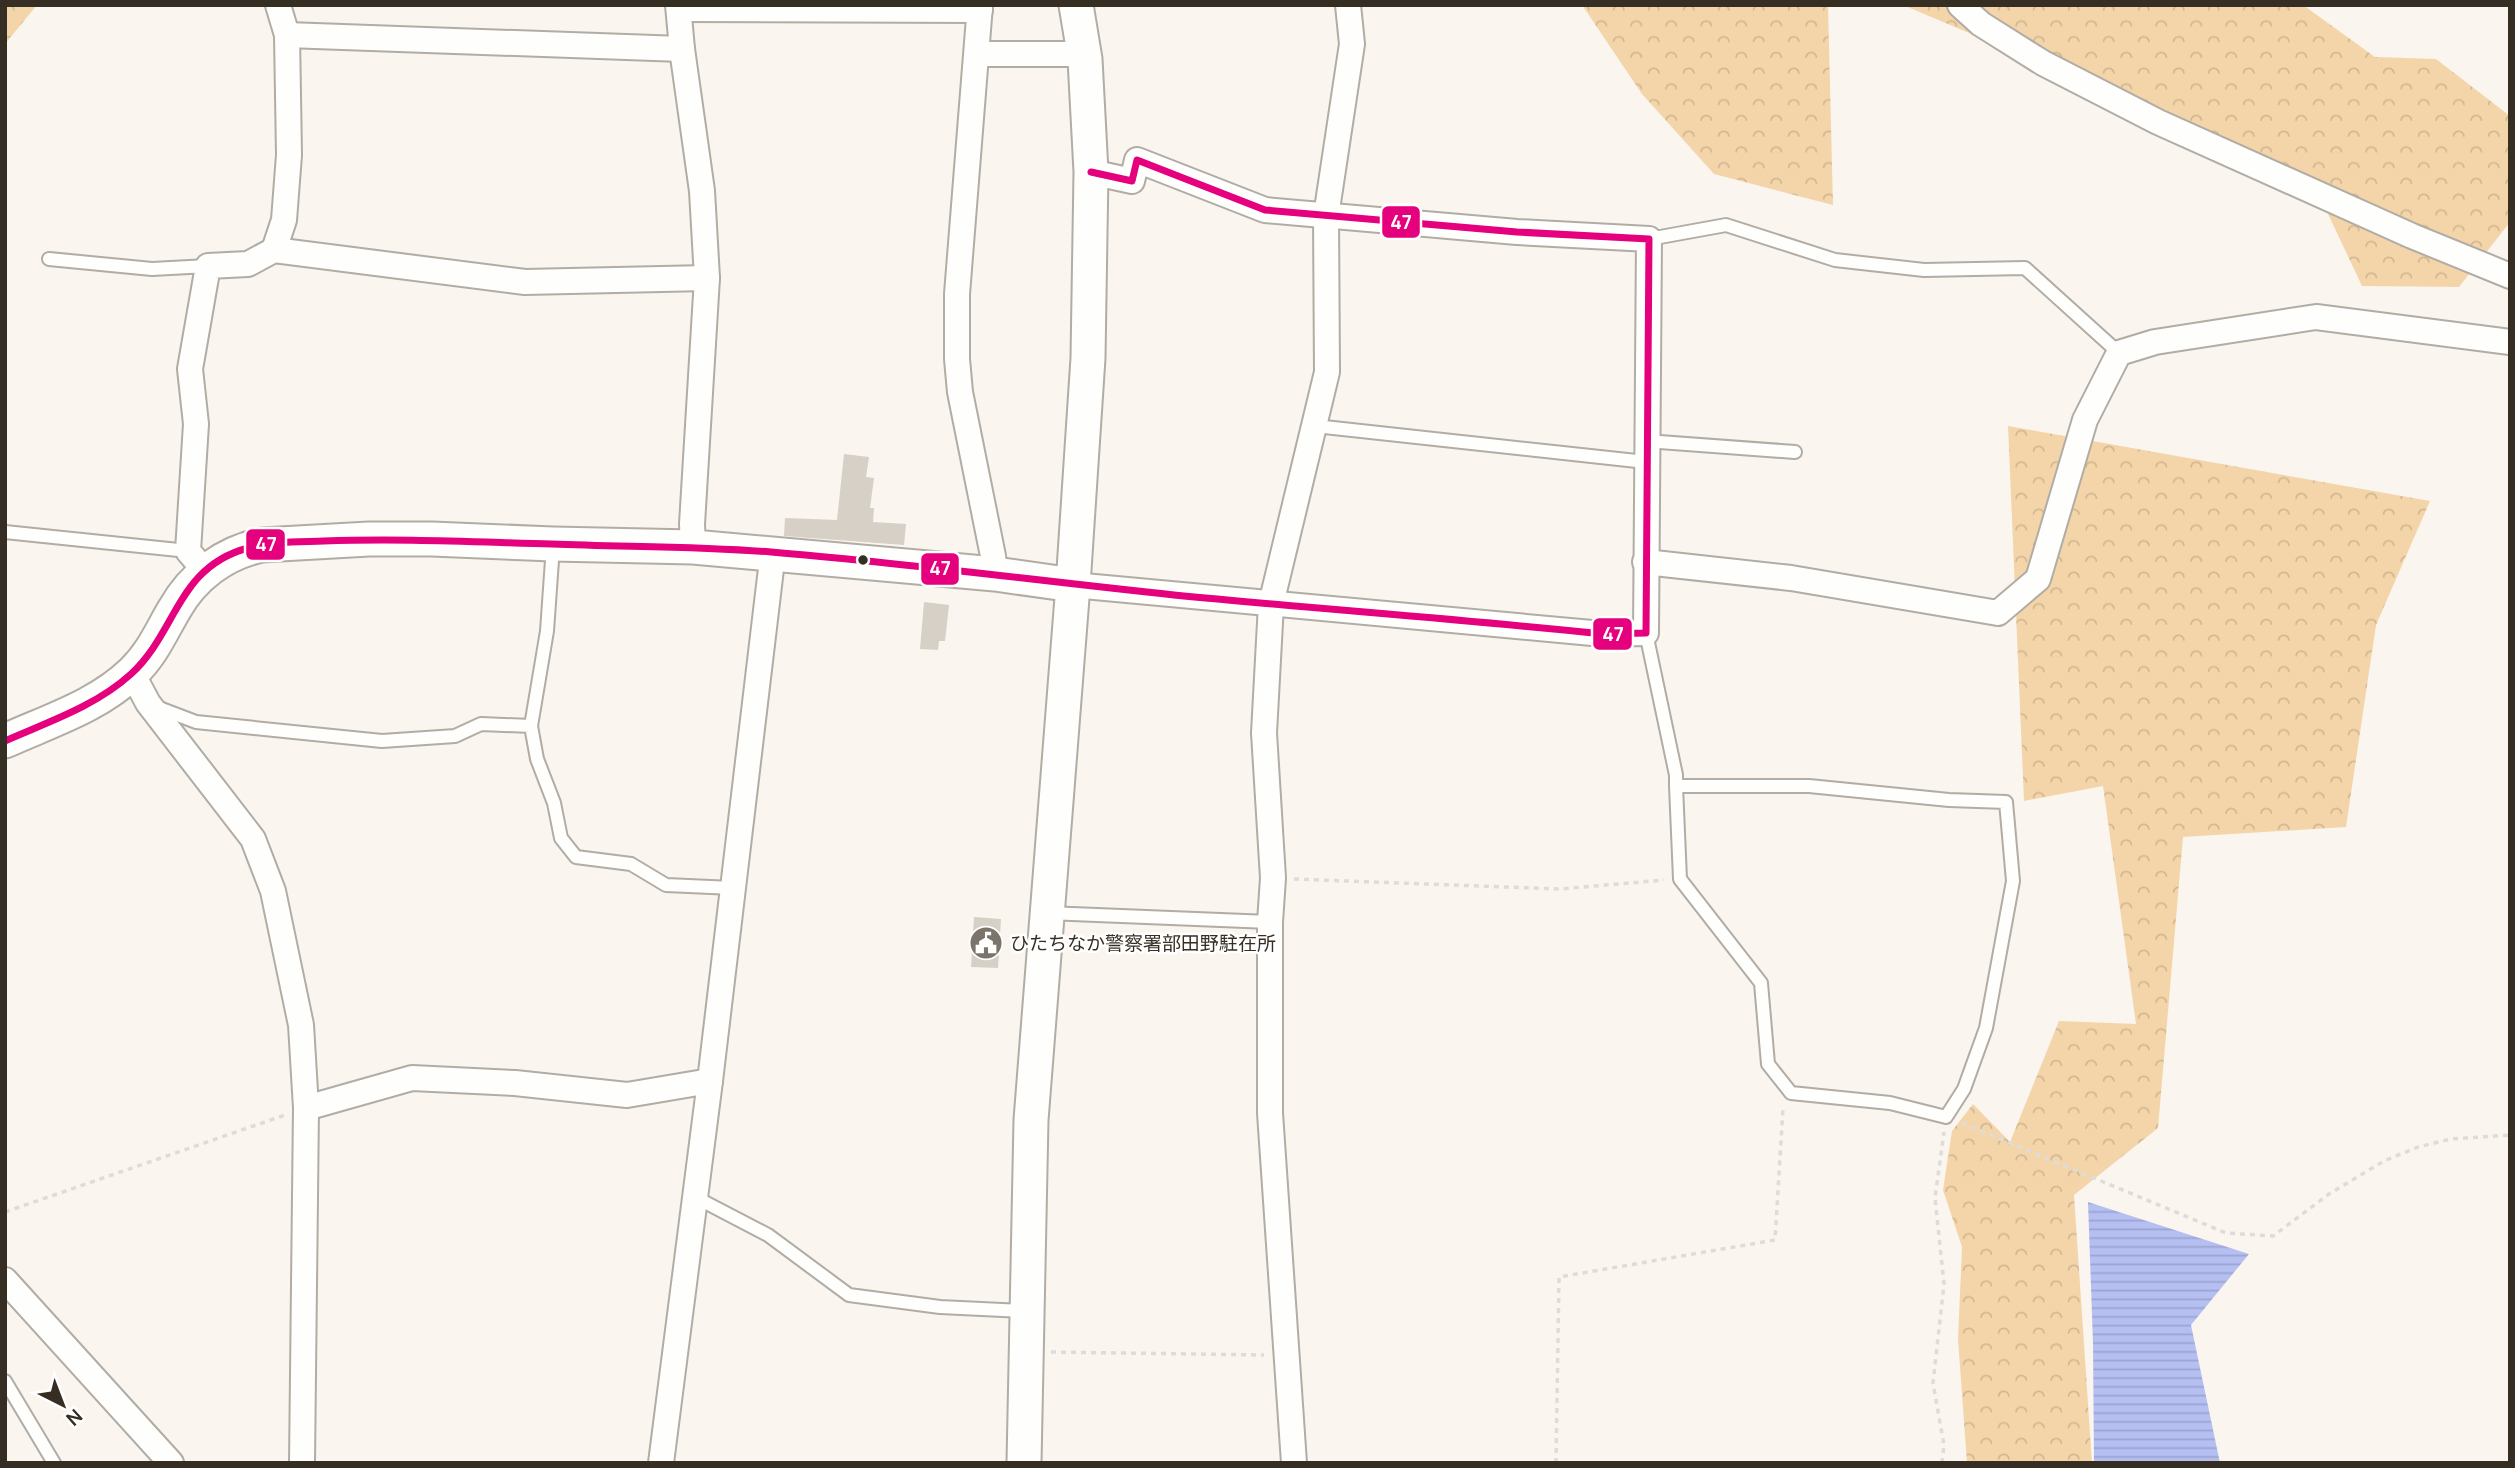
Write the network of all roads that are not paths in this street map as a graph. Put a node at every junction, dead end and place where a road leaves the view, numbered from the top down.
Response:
1 (278, 5) edge
2 (1076, 5) edge
3 (1348, 5) edge
4 (1960, 5) edge
5 (679, 7) edge
6 (980, 8) edge
7 (287, 34) junction
8 (682, 49) junction
9 (976, 54) junction
10 (1084, 54) junction
11 (1091, 172) junction
12 (1326, 216) junction
13 (1649, 239) junction
14 (274, 250) junction
15 (49, 259) dead end
16 (208, 266) junction
17 (2510, 276) edge
18 (707, 278) junction
19 (2510, 342) edge
20 (2119, 353) junction
21 (1315, 426) junction
22 (1646, 451) junction
23 (1795, 452) dead end
24 (5, 532) edge
25 (553, 544) junction
26 (692, 547) junction
27 (773, 552) junction
28 (197, 561) junction
29 (1645, 562) junction
30 (995, 574) junction
31 (1073, 585) junction
32 (1271, 604) junction
33 (1646, 632) junction
34 (132, 673) junction
35 (148, 703) junction
36 (531, 726) junction
37 (5, 741) edge
38 (1676, 786) junction
39 (733, 888) junction
40 (1047, 913) junction
41 (1270, 922) junction
42 (710, 1081) junction
43 (306, 1108) junction
44 (695, 1197) junction
45 (5, 1280) edge
46 (1026, 1311) junction
47 (5, 1381) edge
48 (54, 1463) edge
49 (171, 1463) edge
50 (302, 1463) edge
51 (661, 1463) edge
52 (1024, 1463) edge
53 (1294, 1463) edge

1 - 7 street
2 - 10 street
3 - 12 street
4 - 17 street
5 - 6 street
5 - 8 street
6 - 9 street
7 - 8 street
7 - 14 street
8 - 18 street
9 - 10 street
9 - 30 street
10 - 11 street
11 - 12 street
11 - 31 street
12 - 13 street
12 - 21 street
13 - 20 lane
13 - 22 street
14 - 16 street
14 - 18 street
15 - 16 lane
16 - 28 street
18 - 26 street
19 - 20 street
20 - 29 street
21 - 22 lane
21 - 32 street
22 - 23 lane
22 - 29 street
24 - 28 lane
25 - 26 street
25 - 28 street
25 - 36 lane
26 - 27 street
27 - 30 street
27 - 39 street
28 - 34 street
29 - 33 street
30 - 31 street
31 - 32 street
31 - 40 street
32 - 33 street
32 - 41 street
33 - 38 lane
34 - 35 street
34 - 37 street
35 - 36 lane
35 - 43 street
36 - 39 lane
38 - 38 lane
39 - 42 street
40 - 41 lane
40 - 46 street
41 - 53 street
42 - 43 street
42 - 44 street
43 - 50 street
44 - 46 lane
44 - 51 street
45 - 49 street
46 - 52 street
47 - 48 lane

